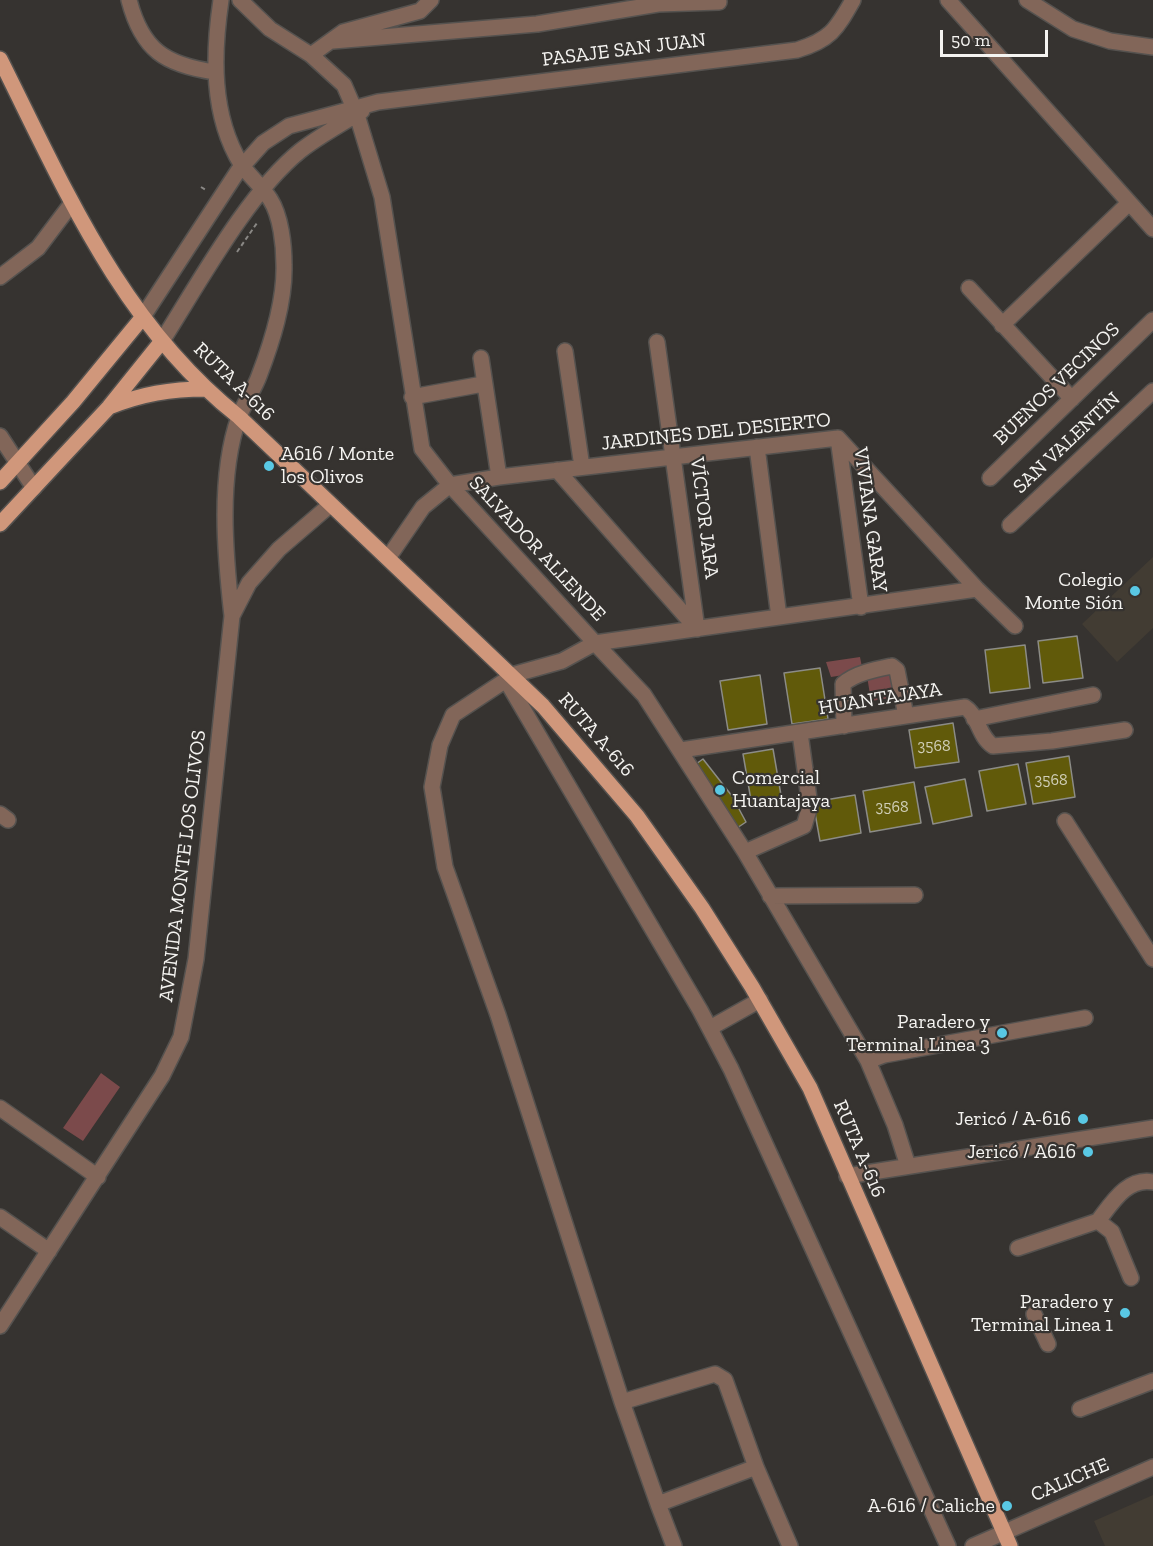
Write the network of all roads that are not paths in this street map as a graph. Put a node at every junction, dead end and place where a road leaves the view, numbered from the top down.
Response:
1 (129, 0) edge
2 (221, 0) edge
3 (240, 0) edge
4 (431, 0) edge
5 (853, 0) edge
6 (948, 0) edge
7 (1027, 0) edge
8 (719, 2) dead end
9 (333, 41) junction
10 (1153, 47) edge
11 (311, 55) junction
12 (0, 59) edge
13 (215, 72) junction
14 (355, 112) junction
15 (242, 165) junction
16 (263, 190) junction
17 (72, 203) junction
18 (1129, 203) junction
19 (1153, 229) edge
20 (0, 277) edge
21 (969, 288) dead end
22 (142, 318) junction
23 (1153, 320) edge
24 (1002, 325) junction
25 (162, 341) junction
26 (657, 342) dead end
27 (565, 351) dead end
28 (481, 358) dead end
29 (483, 384) junction
30 (206, 389) junction
31 (1153, 391) edge
32 (412, 397) junction
33 (1072, 399) junction
34 (109, 407) junction
35 (239, 417) junction
36 (0, 436) edge
37 (838, 438) junction
38 (757, 447) junction
39 (675, 456) junction
40 (17, 465) junction
41 (582, 467) junction
42 (557, 470) junction
43 (499, 477) junction
44 (990, 478) dead end
45 (0, 482) edge
46 (450, 485) junction
47 (34, 488) junction
48 (330, 505) junction
49 (0, 524) edge
50 (1010, 525) dead end
51 (388, 558) junction
52 (977, 590) junction
53 (861, 607) junction
54 (232, 616) junction
55 (779, 617) junction
56 (1015, 626) dead end
57 (697, 629) junction
58 (595, 643) junction
59 (509, 677) junction
60 (1093, 696) dead end
61 (906, 716) junction
62 (974, 719) junction
63 (844, 726) junction
64 (1125, 730) dead end
65 (800, 733) junction
66 (681, 750) junction
67 (1065, 821) dead end
68 (745, 852) junction
69 (915, 895) dead end
70 (770, 896) junction
71 (1153, 959) edge
72 (760, 1000) junction
73 (1085, 1018) dead end
74 (710, 1028) junction
75 (868, 1061) junction
76 (0, 1108) edge
77 (1153, 1128) edge
78 (909, 1166) junction
79 (847, 1176) junction
80 (98, 1177) junction
81 (1153, 1182) edge
82 (0, 1217) edge
83 (1098, 1221) junction
84 (1018, 1248) dead end
85 (49, 1251) junction
86 (1131, 1278) dead end
87 (1034, 1314) dead end
88 (0, 1326) edge
89 (1048, 1344) dead end
90 (1153, 1381) edge
91 (622, 1402) junction
92 (1080, 1409) dead end
93 (756, 1467) junction
94 (1153, 1467) edge
95 (658, 1504) junction
96 (1004, 1531) junction
97 (674, 1546) edge
98 (790, 1546) edge
99 (948, 1546) edge
100 (973, 1546) edge
101 (1010, 1546) edge

1 - 13 street
2 - 13 street
3 - 11 street, SALVADOR ALLENDE
4 - 9 street
5 - 14 street, PASAJE SAN JUAN
6 - 18 street
7 - 10 street
8 - 9 street
9 - 11 street
11 - 14 street, SALVADOR ALLENDE
12 - 17 main road, RUTA A-616
13 - 15 street
14 - 15 street, PASAJE SAN JUAN
14 - 16 street, PASAJE SAN JUAN
14 - 32 street, SALVADOR ALLENDE
15 - 16 street
15 - 22 street, PASAJE SAN JUAN
16 - 25 street, PASAJE SAN JUAN
16 - 35 street
17 - 20 street
17 - 22 main road, RUTA A-616
18 - 19 street
18 - 24 street
21 - 24 street
22 - 25 main road, RUTA A-616
22 - 40 main road
23 - 33 street, BUENOS VECINOS
24 - 33 street
25 - 30 main road, RUTA A-616
25 - 34 main road
26 - 39 street, VÍCTOR JARA
27 - 41 street
28 - 29 street
29 - 32 street
29 - 43 street
30 - 34 main road
30 - 35 main road, RUTA A-616
31 - 50 street, SAN VALENTÍN
32 - 46 street, SALVADOR ALLENDE
33 - 44 street, BUENOS VECINOS
34 - 47 main road
35 - 48 main road, RUTA A-616
35 - 54 street
36 - 40 street
37 - 38 street, JARDINES DEL DESIERTO
37 - 52 street, JARDINES DEL DESIERTO
37 - 53 street, VIVIANA GARAY
38 - 39 street, JARDINES DEL DESIERTO
38 - 55 street
39 - 41 street, JARDINES DEL DESIERTO
39 - 57 street, VÍCTOR JARA
40 - 45 main road
40 - 47 street
41 - 42 street, JARDINES DEL DESIERTO
42 - 43 street, JARDINES DEL DESIERTO
42 - 57 street
43 - 46 street, JARDINES DEL DESIERTO
46 - 51 street
46 - 58 street, SALVADOR ALLENDE
47 - 49 main road
48 - 51 main road, RUTA A-616
48 - 54 street, AVENIDA MONTE LOS OLIVOS
51 - 59 main road, RUTA A-616
52 - 53 street, SALVADOR ALLENDE
52 - 56 street, JARDINES DEL DESIERTO
53 - 55 street, SALVADOR ALLENDE
54 - 80 street, AVENIDA MONTE LOS OLIVOS
55 - 57 street, SALVADOR ALLENDE
57 - 58 street, SALVADOR ALLENDE
58 - 59 street
58 - 66 street, RUTA A-616
59 - 72 main road, RUTA A-616
59 - 74 street
59 - 91 street
60 - 62 street
61 - 62 street, HUANTAJAYA
61 - 63 street, HUANTAJAYA
61 - 63 street
62 - 64 street
63 - 65 street, HUANTAJAYA
65 - 66 street, HUANTAJAYA
65 - 68 street, HUANTAJAYA
66 - 68 street, RUTA A-616
67 - 71 street
68 - 70 street, RUTA A-616
69 - 70 street
70 - 75 street, RUTA A-616
72 - 74 street
72 - 79 main road, RUTA A-616
73 - 75 street
74 - 99 street
75 - 78 street, RUTA A-616
76 - 80 street
77 - 78 street
78 - 79 street
79 - 96 main road, RUTA A-616
80 - 85 street, AVENIDA MONTE LOS OLIVOS
81 - 83 street
82 - 85 street
83 - 84 street
83 - 86 street
85 - 88 street, AVENIDA MONTE LOS OLIVOS
87 - 89 street
90 - 92 street
91 - 93 street
91 - 95 street
93 - 95 street
93 - 98 street
94 - 96 street, CALICHE
95 - 97 street
96 - 100 street, CALICHE
96 - 101 main road, RUTA A-616

